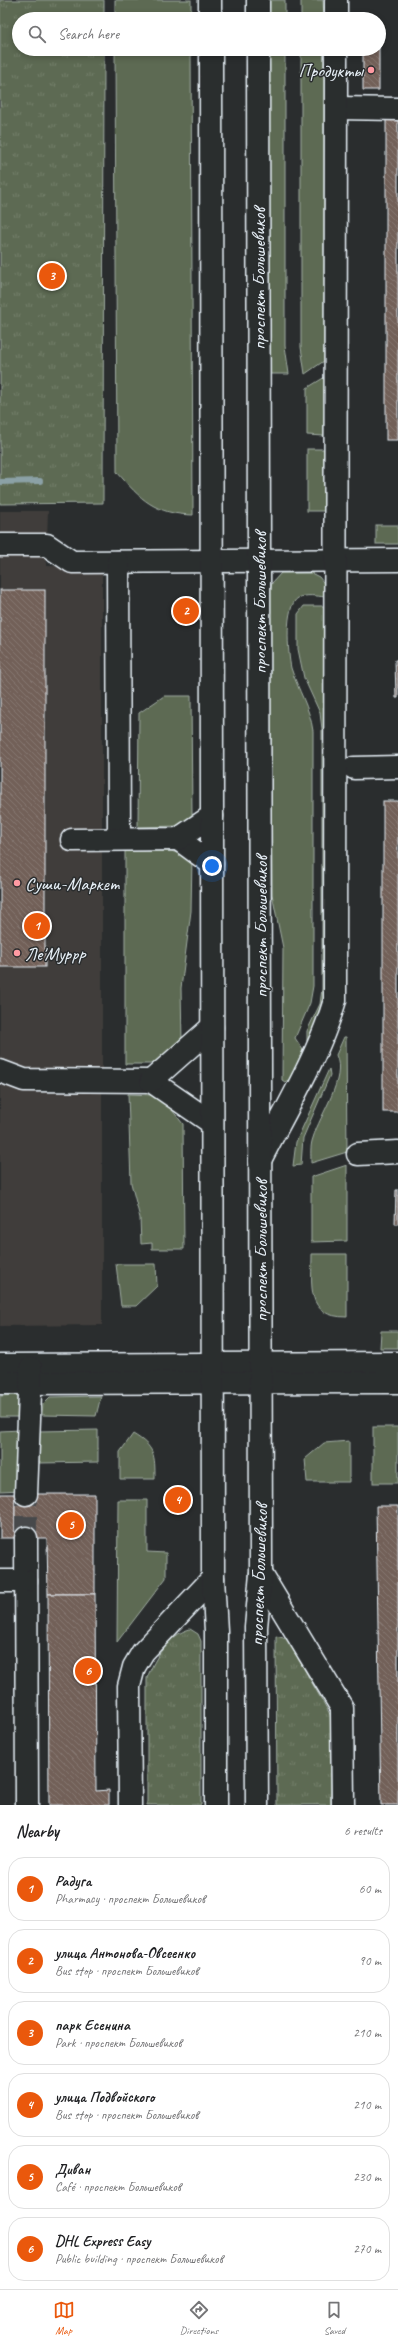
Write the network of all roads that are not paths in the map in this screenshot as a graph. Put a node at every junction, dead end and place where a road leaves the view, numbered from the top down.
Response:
1 (210, 0) edge
2 (258, 0) edge
3 (336, 0) edge
4 (210, 12) edge
5 (258, 12) edge
6 (336, 12) edge
7 (210, 56) edge
8 (258, 56) edge
9 (336, 56) edge
10 (337, 108) junction
11 (398, 109) edge
12 (0, 545) edge
13 (211, 560) junction
14 (259, 560) junction
15 (337, 560) junction
16 (398, 560) edge
17 (118, 562) junction
18 (398, 767) edge
19 (354, 768) dead end
20 (212, 816) junction
21 (118, 839) junction
22 (178, 839) junction
23 (72, 840) dead end
24 (212, 864) junction
25 (212, 1027) junction
26 (0, 1071) edge
27 (151, 1081) junction
28 (212, 1123) junction
29 (398, 1152) edge
30 (358, 1154) dead end
31 (260, 1160) junction
32 (398, 1363) edge
33 (0, 1365) edge
34 (260, 1373) junction
35 (31, 1374) junction
36 (212, 1374) junction
37 (398, 1382) edge
38 (0, 1383) edge
39 (26, 1494) tunnel mouth
40 (26, 1538) tunnel mouth
41 (261, 1574) junction
42 (213, 1578) junction
43 (0, 1581) edge
44 (26, 1581) junction
45 (27, 1805) edge
46 (130, 1805) edge
47 (216, 1805) edge
48 (257, 1805) edge
49 (343, 1805) edge

1 - 4 main road
2 - 5 main road
3 - 6 main road
7 - 13 main road, проспект Большевиков
8 - 14 main road, проспект Большевиков
9 - 10 main road
10 - 11 main road
10 - 15 main road
12 - 17 main road
13 - 14 main road
13 - 17 main road
13 - 20 main road, проспект Большевиков
14 - 15 main road
14 - 31 main road, проспект Большевиков
15 - 16 main road
15 - 31 main road
17 - 21 main road
18 - 19 main road
20 - 22 main road
20 - 24 main road, проспект Большевиков
21 - 22 main road
21 - 23 main road
22 - 24 main road
24 - 25 main road, проспект Большевиков
25 - 27 main road
25 - 28 main road, проспект Большевиков
26 - 27 main road
27 - 28 main road
28 - 36 main road, проспект Большевиков
29 - 30 main road
31 - 34 main road, проспект Большевиков
32 - 34 main road
33 - 35 main road
34 - 36 main road
34 - 37 main road
34 - 41 main road, проспект Большевиков
35 - 36 main road
35 - 38 main road
35 - 39 main road
36 - 42 main road, проспект Большевиков
40 - 44 main road
41 - 48 main road, проспект Большевиков
41 - 49 main road
42 - 46 main road
42 - 47 main road, проспект Большевиков
43 - 44 main road
44 - 45 main road

